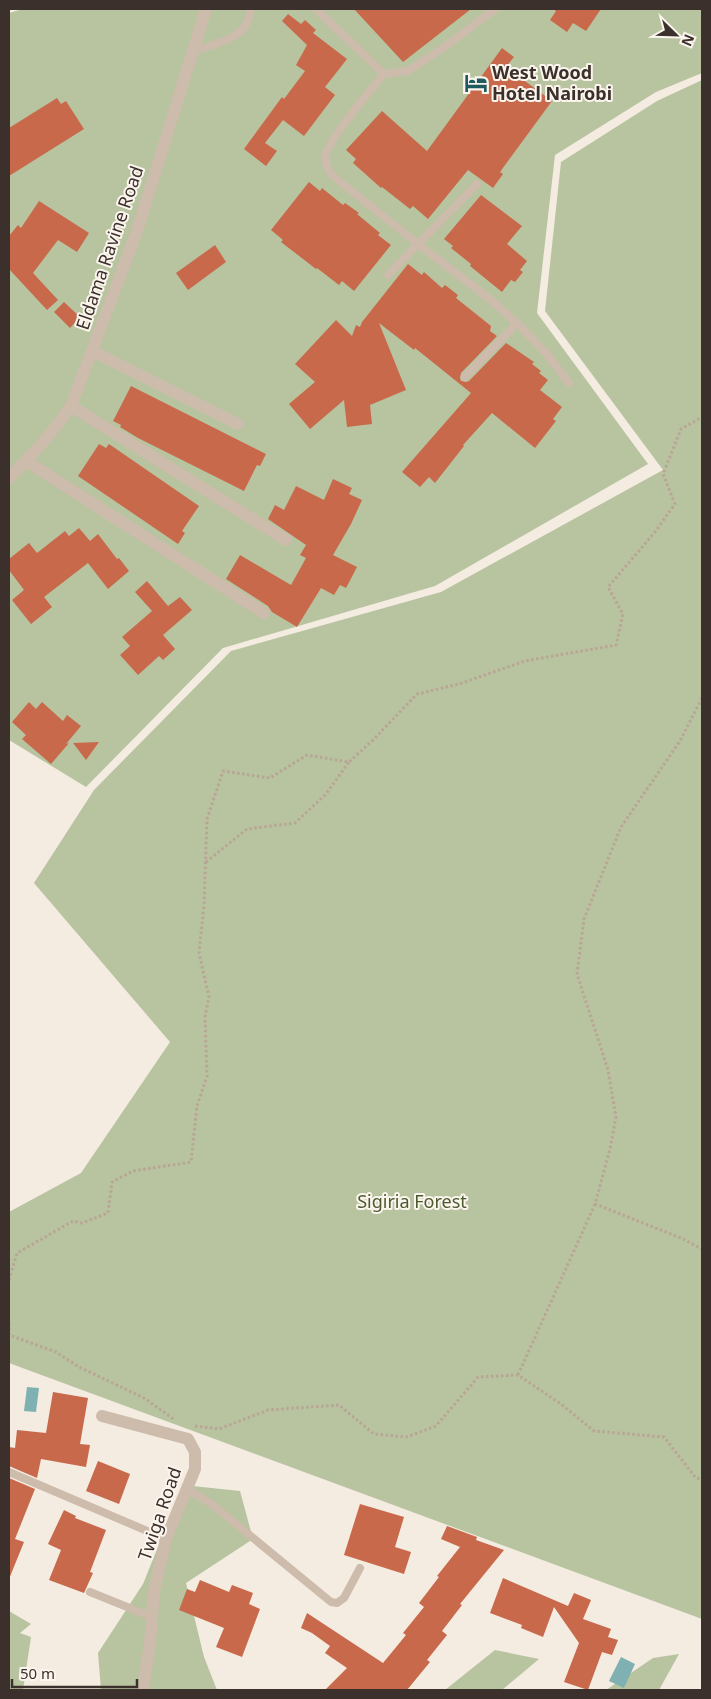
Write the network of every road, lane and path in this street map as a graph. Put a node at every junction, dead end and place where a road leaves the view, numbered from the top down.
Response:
1 (206, 9) edge
2 (251, 9) edge
3 (316, 9) edge
4 (494, 9) edge
5 (193, 51) junction
6 (384, 74) junction
7 (477, 184) dead end
8 (418, 244) junction
9 (388, 275) dead end
10 (517, 323) junction
11 (92, 351) junction
12 (465, 377) dead end
13 (569, 383) dead end
14 (70, 406) junction
15 (702, 417) edge
16 (238, 424) dead end
17 (26, 461) junction
18 (9, 478) edge
19 (286, 540) dead end
20 (264, 613) dead end
21 (702, 698) edge
22 (348, 762) junction
23 (206, 862) junction
24 (595, 1204) junction
25 (702, 1249) edge
26 (9, 1280) edge
27 (9, 1323) edge
28 (518, 1375) junction
29 (102, 1416) dead end
30 (181, 1424) dead end
31 (190, 1425) dead end
32 (9, 1472) edge
33 (702, 1479) edge
34 (187, 1488) junction
35 (166, 1539) junction
36 (360, 1568) dead end
37 (90, 1592) dead end
38 (152, 1617) junction
39 (143, 1690) edge

1 - 5 street, Eldama Ravine Road
2 - 5 lane
3 - 6 lane
4 - 6 lane
5 - 11 street, Eldama Ravine Road
6 - 8 lane
7 - 8 lane
8 - 9 lane
8 - 10 lane
10 - 12 lane
10 - 13 lane
11 - 14 street, Eldama Ravine Road
11 - 16 street
14 - 17 street, Eldama Ravine Road
14 - 19 street
15 - 22 path
17 - 18 street, Eldama Ravine Road
17 - 20 street
21 - 24 path
22 - 23 path
22 - 23 path
23 - 26 path
24 - 25 path
24 - 28 path
27 - 30 path
28 - 31 path
28 - 33 path
29 - 34 street, Twiga Road
32 - 35 lane
34 - 35 street, Twiga Road
34 - 36 lane
35 - 38 street, Twiga Road
37 - 38 lane
38 - 39 street, Twiga Road

